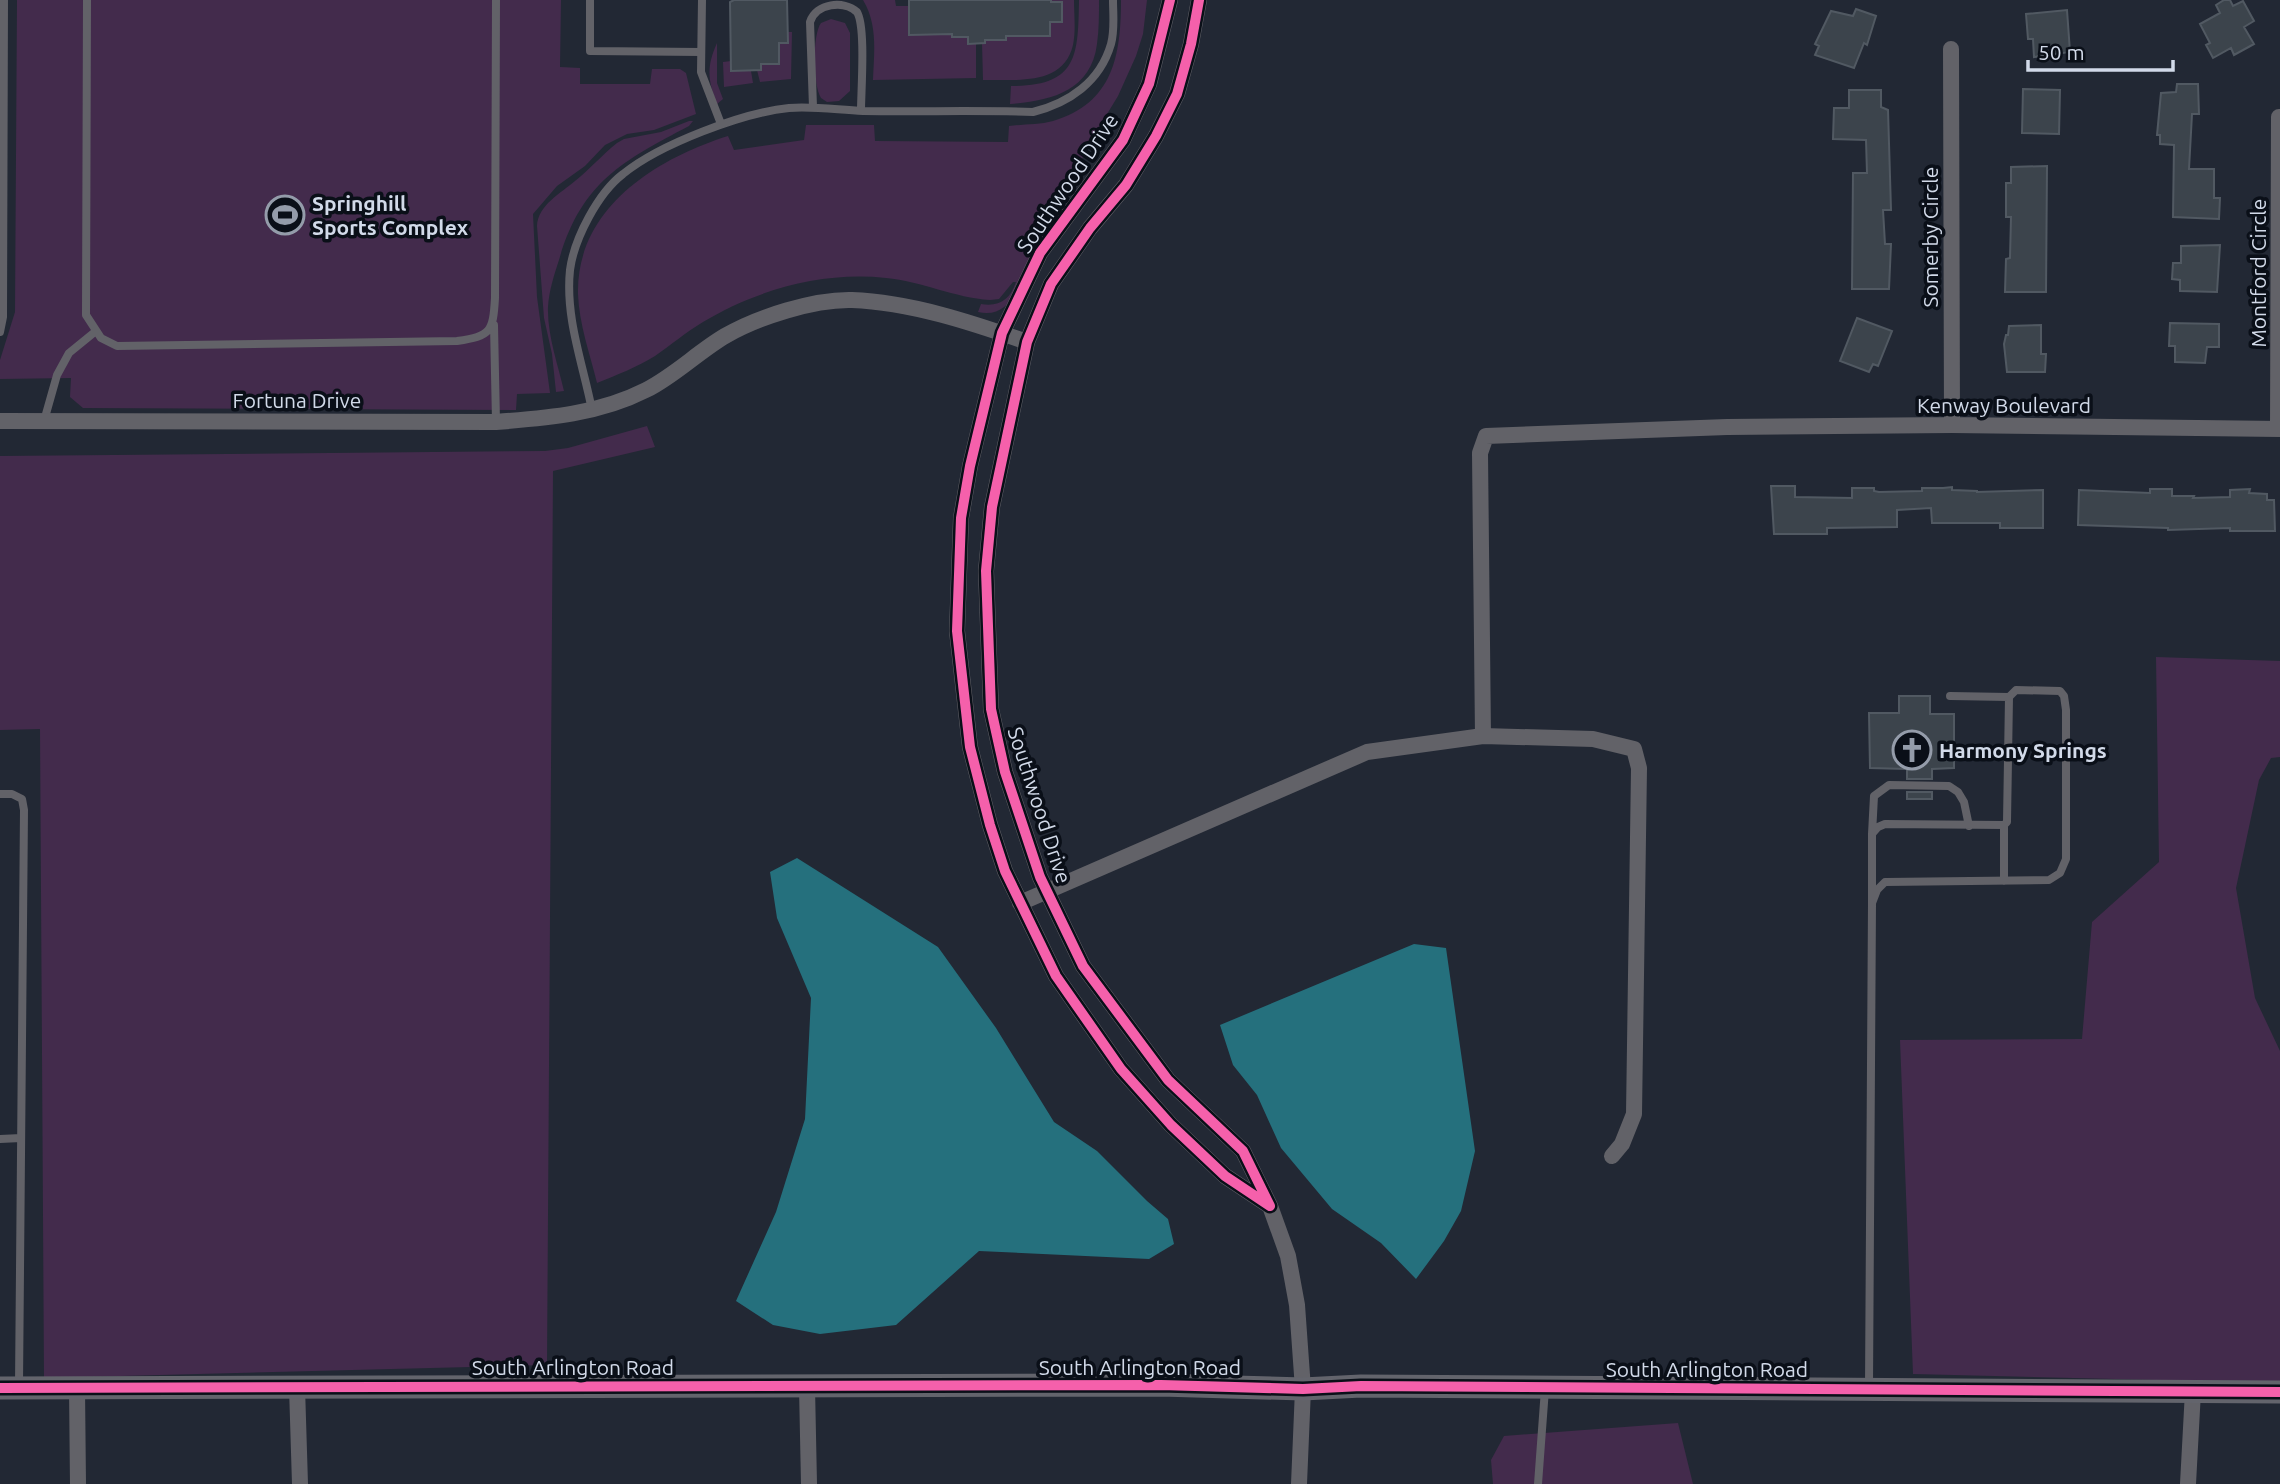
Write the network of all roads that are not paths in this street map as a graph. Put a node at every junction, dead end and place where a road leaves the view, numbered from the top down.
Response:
1 (4, 0) edge
2 (87, 0) edge
3 (496, 0) edge
4 (590, 0) edge
5 (702, 0) edge
6 (1113, 0) edge
7 (1170, 0) edge
8 (1199, 0) edge
9 (1951, 49) dead end
10 (701, 52) junction
11 (813, 107) junction
12 (861, 111) junction
13 (2279, 117) edge
14 (721, 124) junction
15 (494, 325) junction
16 (96, 331) junction
17 (0, 332) edge
18 (1002, 333) junction
19 (1027, 342) junction
20 (592, 410) junction
21 (0, 421) edge
22 (44, 421) junction
23 (496, 422) junction
24 (1952, 425) junction
25 (2279, 429) edge
26 (1950, 696) dead end
27 (2009, 697) junction
28 (1483, 736) junction
29 (0, 794) edge
30 (1969, 825) junction
31 (2004, 825) junction
32 (1872, 834) junction
33 (2004, 881) junction
34 (1046, 890) junction
35 (1020, 903) junction
36 (1872, 903) junction
37 (22, 1138) junction
38 (0, 1139) edge
39 (1612, 1156) dead end
40 (1269, 1206) junction
41 (297, 1387) junction
42 (807, 1387) junction
43 (1545, 1387) junction
44 (9, 1388) edge
45 (77, 1388) junction
46 (1303, 1389) junction
47 (1869, 1389) junction
48 (2193, 1391) junction
49 (2280, 1392) edge
50 (78, 1484) edge
51 (300, 1484) edge
52 (809, 1484) edge
53 (1299, 1484) edge
54 (1538, 1484) edge
55 (2188, 1484) edge

1 - 17 lane
2 - 16 lane
3 - 15 lane
4 - 10 lane
5 - 10 lane
6 - 12 lane
7 - 18 street, Southwood Drive
8 - 19 street, Southwood Drive
9 - 24 street, Somerby Circle
10 - 14 lane
11 - 12 lane
11 - 12 lane
11 - 14 lane
13 - 25 street, Montford Circle
14 - 20 lane
15 - 16 lane
15 - 23 lane
16 - 22 lane
18 - 19 street, Fortuna Drive
18 - 20 street, Fortuna Drive
18 - 35 street, Southwood Drive
19 - 34 street, Southwood Drive
20 - 23 street, Fortuna Drive
21 - 22 street, Fortuna Drive
22 - 23 street, Fortuna Drive
24 - 25 street, Kenway Boulevard
24 - 28 street, Kenway Boulevard
26 - 27 lane
27 - 31 lane
27 - 33 lane
28 - 34 street
28 - 39 street
29 - 37 lane
30 - 31 lane
30 - 32 lane
30 - 32 lane
31 - 33 lane
32 - 36 lane
33 - 36 lane
34 - 35 street
34 - 40 street, Southwood Drive
35 - 40 street, Southwood Drive
36 - 47 lane
37 - 38 lane
37 - 44 lane
40 - 46 street, Southwood Drive
41 - 42 main road, South Arlington Road
41 - 45 main road, South Arlington Road
41 - 51 street
42 - 46 main road, South Arlington Road
42 - 52 street
43 - 46 main road, South Arlington Road
43 - 47 main road, South Arlington Road
43 - 54 lane
44 - 45 main road, South Arlington Road
45 - 50 street
46 - 53 street, Southwood Drive
47 - 48 main road, South Arlington Road
48 - 49 main road, South Arlington Road
48 - 55 street

